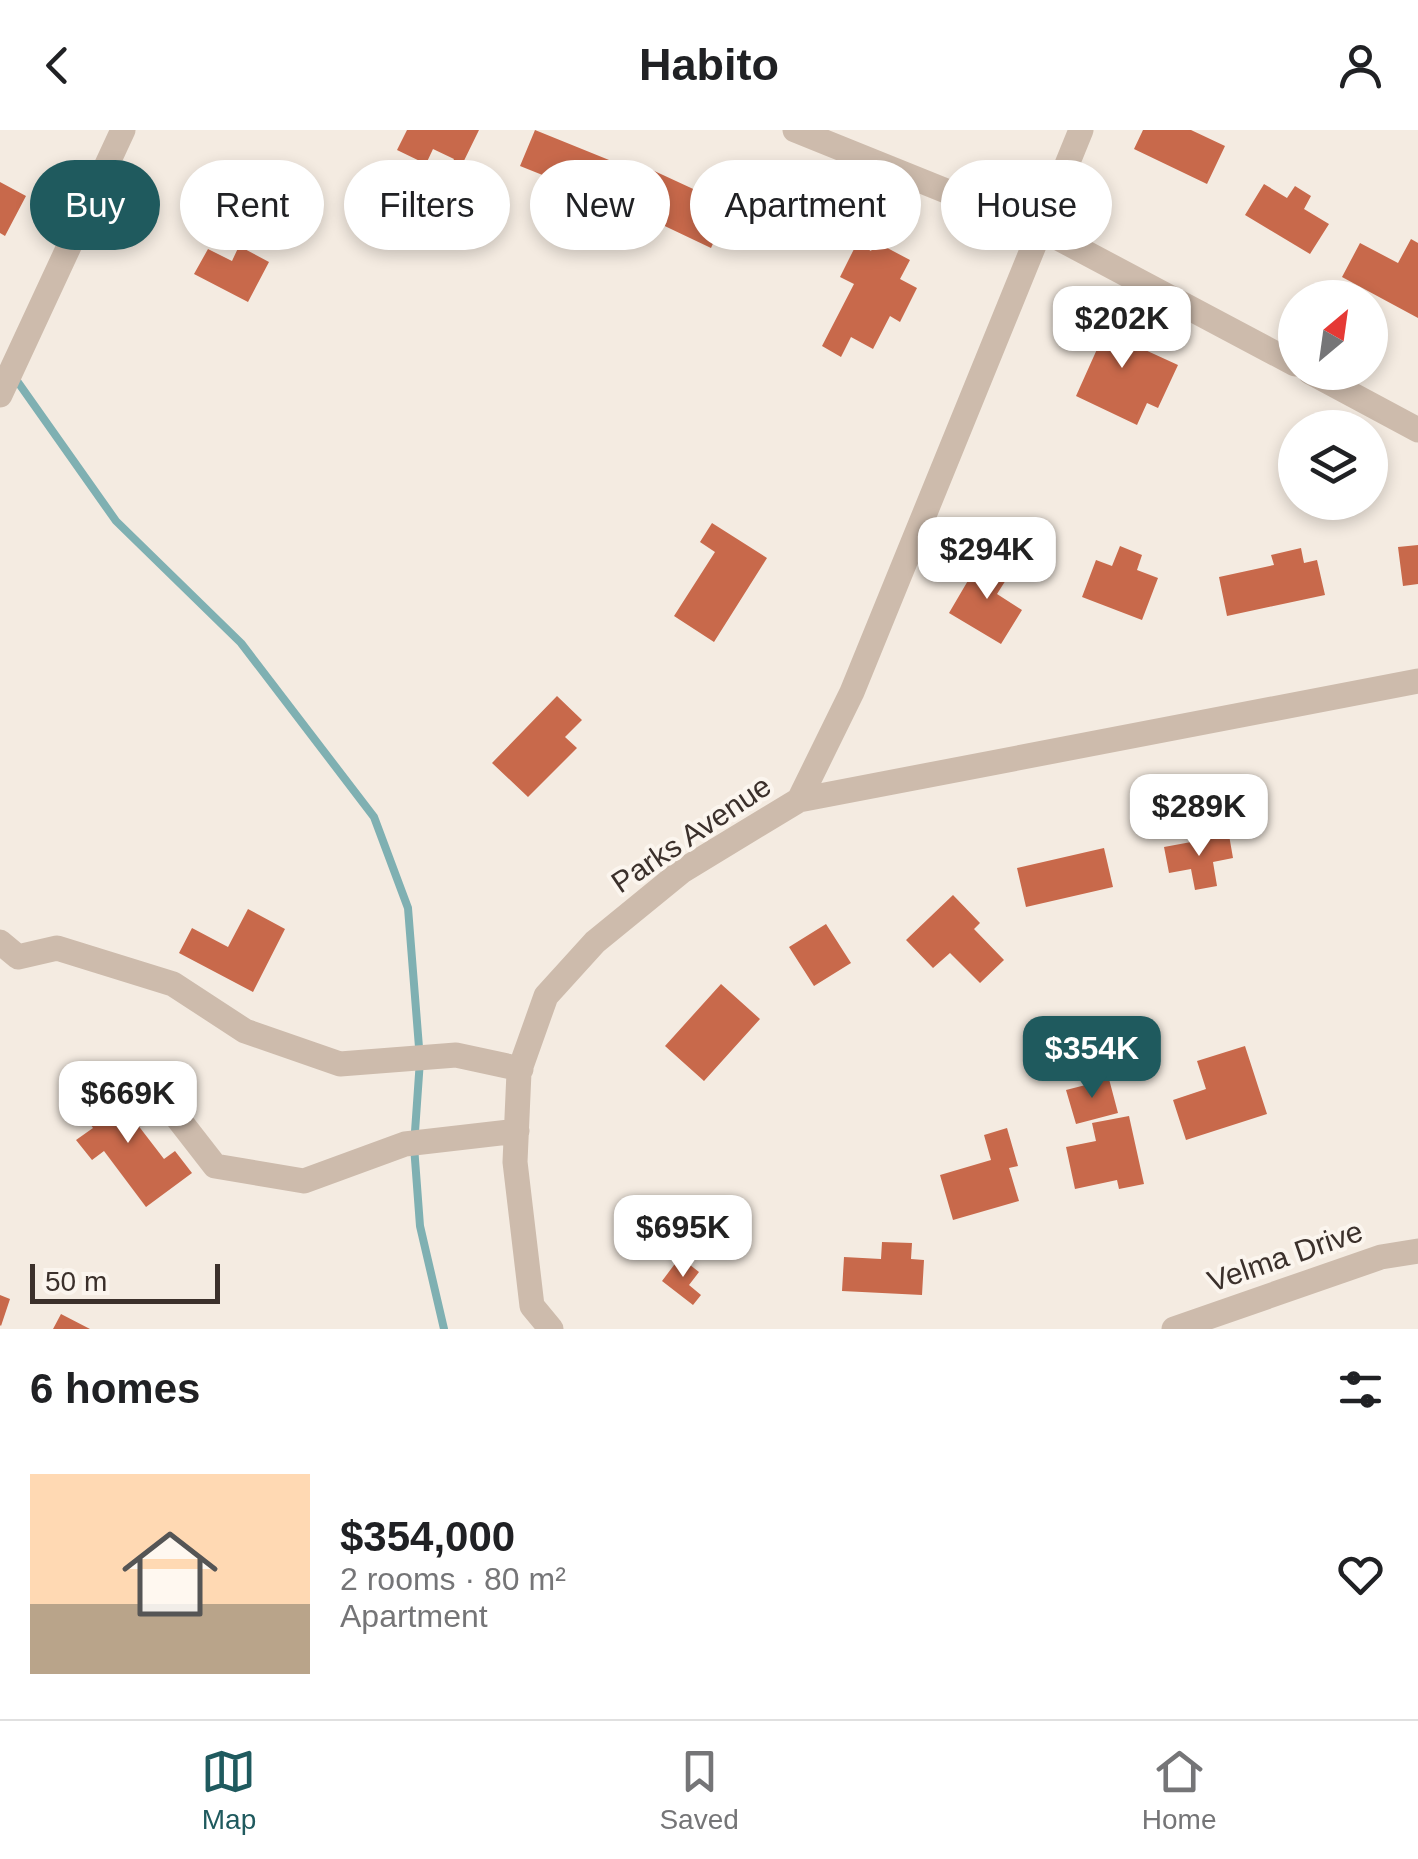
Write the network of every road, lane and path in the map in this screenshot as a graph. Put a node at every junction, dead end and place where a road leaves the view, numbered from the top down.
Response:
1 (123, 130) edge
2 (795, 130) edge
3 (1081, 130) edge
4 (1070, 160) edge
5 (941, 189) edge
6 (1035, 250) edge
7 (1081, 250) edge
8 (1278, 355) edge
9 (1344, 390) edge
10 (0, 396) edge
11 (1418, 430) edge
12 (1418, 681) edge
13 (800, 800) junction
14 (0, 942) edge
15 (521, 1069) junction
16 (144, 1076) dead end
17 (517, 1131) junction
18 (1418, 1251) edge
19 (551, 1329) edge
20 (1174, 1329) edge

1 - 10 street
2 - 5 street
3 - 4 street
6 - 13 street
7 - 8 street
9 - 11 street
12 - 13 street, Parks Avenue
13 - 15 street, Parks Avenue
14 - 15 street
15 - 17 street, Parks Avenue
16 - 17 street
17 - 19 street, Parks Avenue
18 - 20 street, Velma Drive

